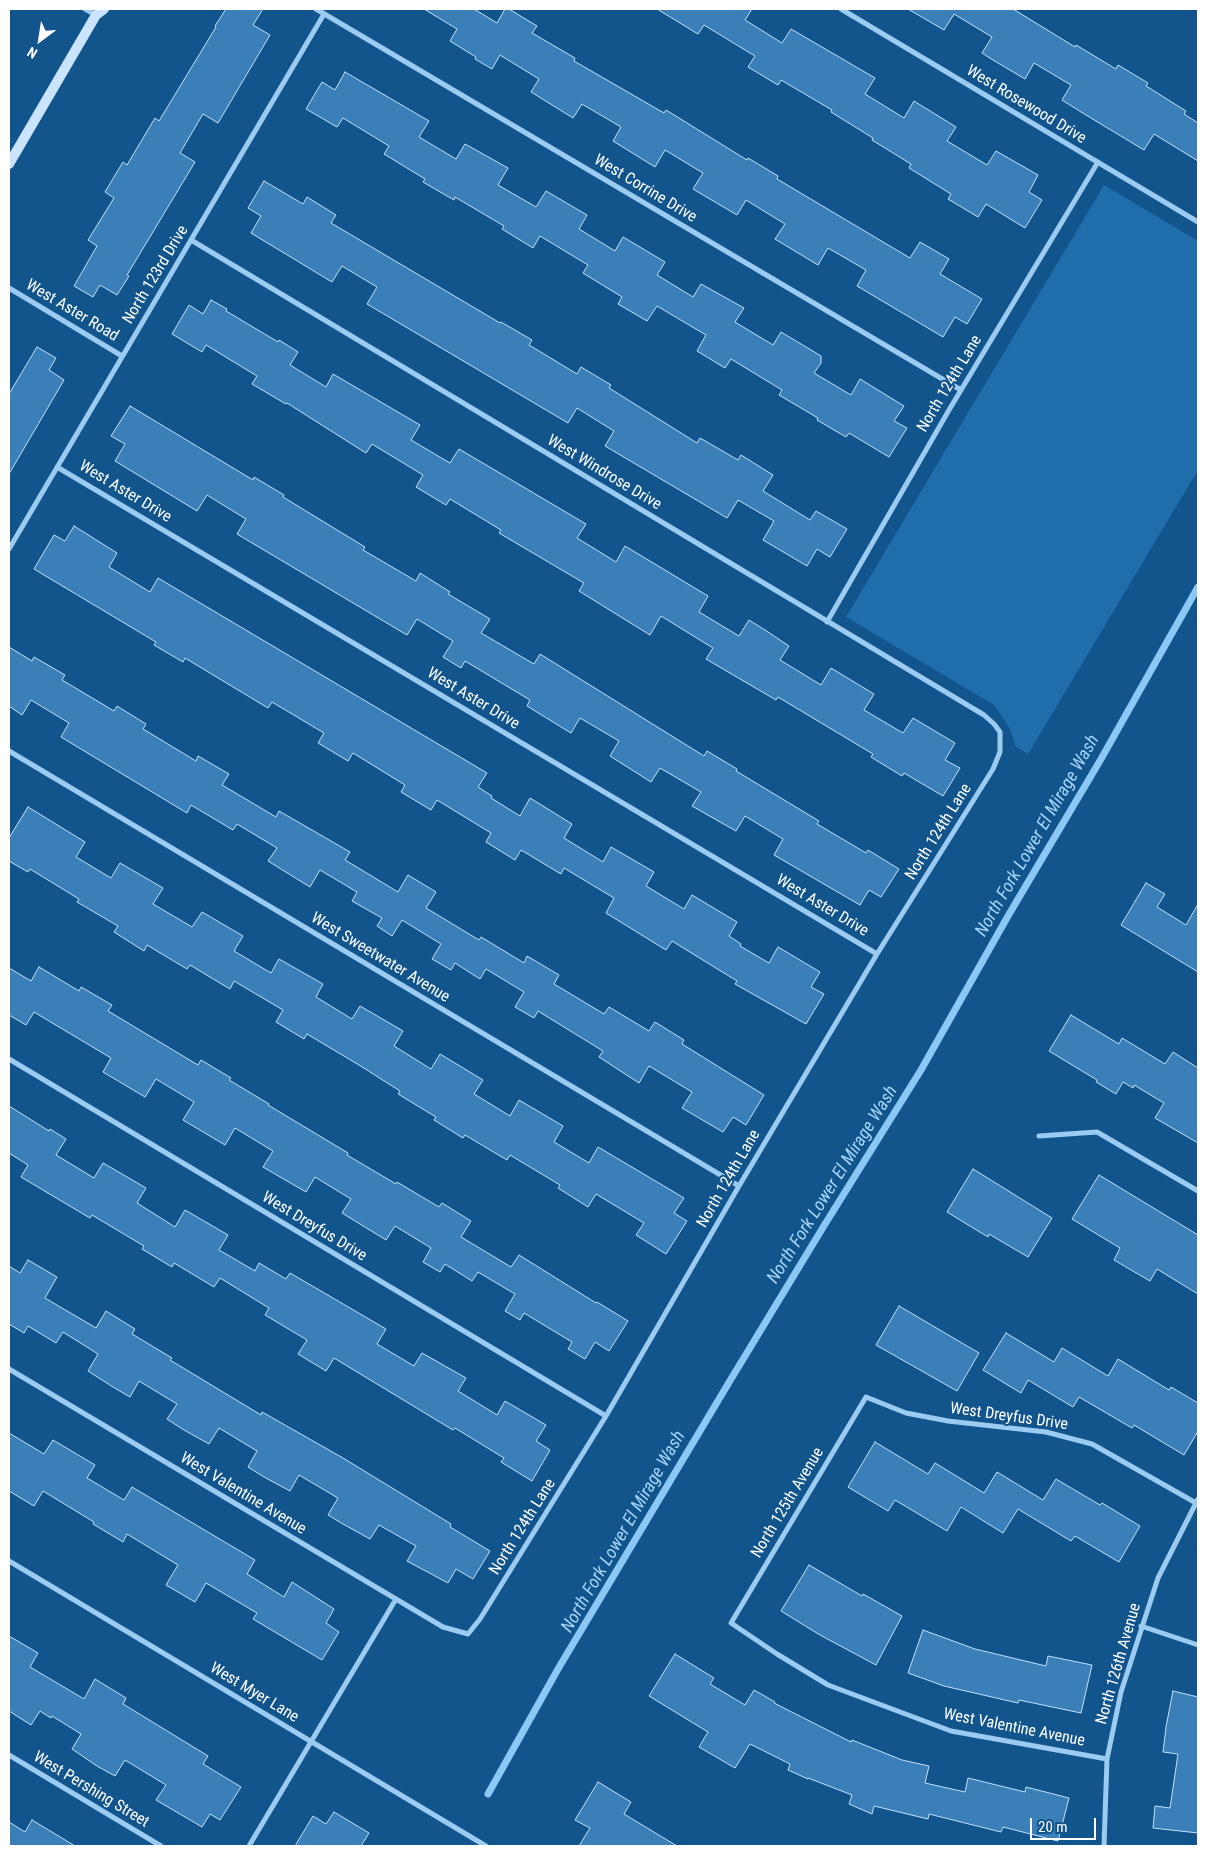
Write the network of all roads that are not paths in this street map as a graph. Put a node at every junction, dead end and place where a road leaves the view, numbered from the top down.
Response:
1 (85, 9) edge
2 (316, 9) edge
3 (840, 9) edge
4 (99, 11) edge
5 (324, 14) junction
6 (1098, 162) junction
7 (9, 164) edge
8 (1198, 222) edge
9 (191, 240) junction
10 (9, 288) edge
11 (122, 356) junction
12 (961, 390) junction
13 (57, 467) junction
14 (9, 549) edge
15 (827, 622) junction
16 (1000, 732) joint
17 (9, 751) edge
18 (877, 954) junction
19 (9, 1059) edge
20 (1039, 1136) dead end
21 (739, 1186) junction
22 (1198, 1191) edge
23 (9, 1369) edge
24 (866, 1397) joint
25 (606, 1416) junction
26 (1197, 1501) edge
27 (9, 1561) edge
28 (396, 1599) junction
29 (731, 1623) joint
30 (1141, 1626) junction
31 (468, 1634) joint
32 (1198, 1645) edge
33 (312, 1742) junction
34 (9, 1756) edge
35 (1107, 1759) junction
36 (161, 1846) edge
37 (249, 1846) edge
38 (486, 1846) edge
39 (1104, 1846) edge

1 - 4 street
2 - 5 street, West Corrine Drive
3 - 6 street, West Rosewood Drive
4 - 7 main road
5 - 9 street, North 123rd Drive
5 - 12 street, West Corrine Drive
6 - 8 street, West Rosewood Drive
6 - 12 street, North 124th Lane
9 - 11 street, North 123rd Drive
9 - 15 street, West Windrose Drive
10 - 11 street, West Aster Road
11 - 13 street, North 123rd Drive
12 - 15 street, North 124th Lane
13 - 14 street, North 123rd Drive
13 - 18 street, West Aster Drive
15 - 16 street, West Windrose Drive
16 - 18 street, North 124th Lane
17 - 21 street, West Sweetwater Avenue
18 - 21 street, North 124th Lane
19 - 25 street, West Dreyfus Drive
20 - 22 street
21 - 25 street, North 124th Lane
23 - 28 street, West Valentine Avenue
24 - 26 street, West Dreyfus Drive
24 - 29 street, North 125th Avenue
25 - 31 street, North 124th Lane
26 - 30 street, North 126th Avenue
27 - 33 street, West Myer Lane
28 - 31 street, West Valentine Avenue
28 - 33 street
29 - 35 street, West Valentine Avenue
30 - 32 street
30 - 35 street, North 126th Avenue
33 - 37 street
33 - 38 street, West Myer Lane
34 - 36 street, West Pershing Street
35 - 39 street, North 126th Avenue

